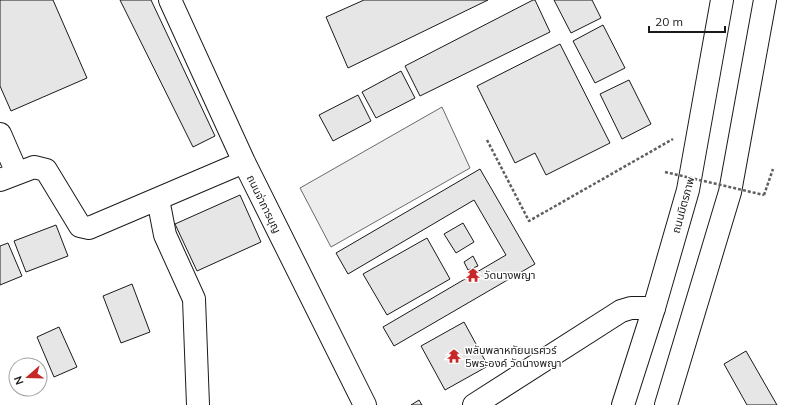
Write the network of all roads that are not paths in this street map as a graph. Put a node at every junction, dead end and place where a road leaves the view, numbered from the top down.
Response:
1 (170, 0) edge
2 (722, 0) edge
3 (765, 0) edge
4 (0, 134) edge
5 (244, 162) junction
6 (8, 176) edge
7 (158, 198) junction
8 (654, 308) junction
9 (198, 405) edge
10 (364, 405) edge
11 (474, 405) edge
12 (623, 405) edge
13 (666, 405) edge

1 - 5 main road, ถนนจ่าการบุญ
2 - 8 main road, ถนนมิตรภาพ
3 - 13 main road
4 - 6 main road
5 - 7 main road
5 - 10 main road, ถนนจ่าการบุญ
6 - 7 main road
7 - 9 main road
8 - 11 main road
8 - 12 main road, ถนนมิตรภาพ

